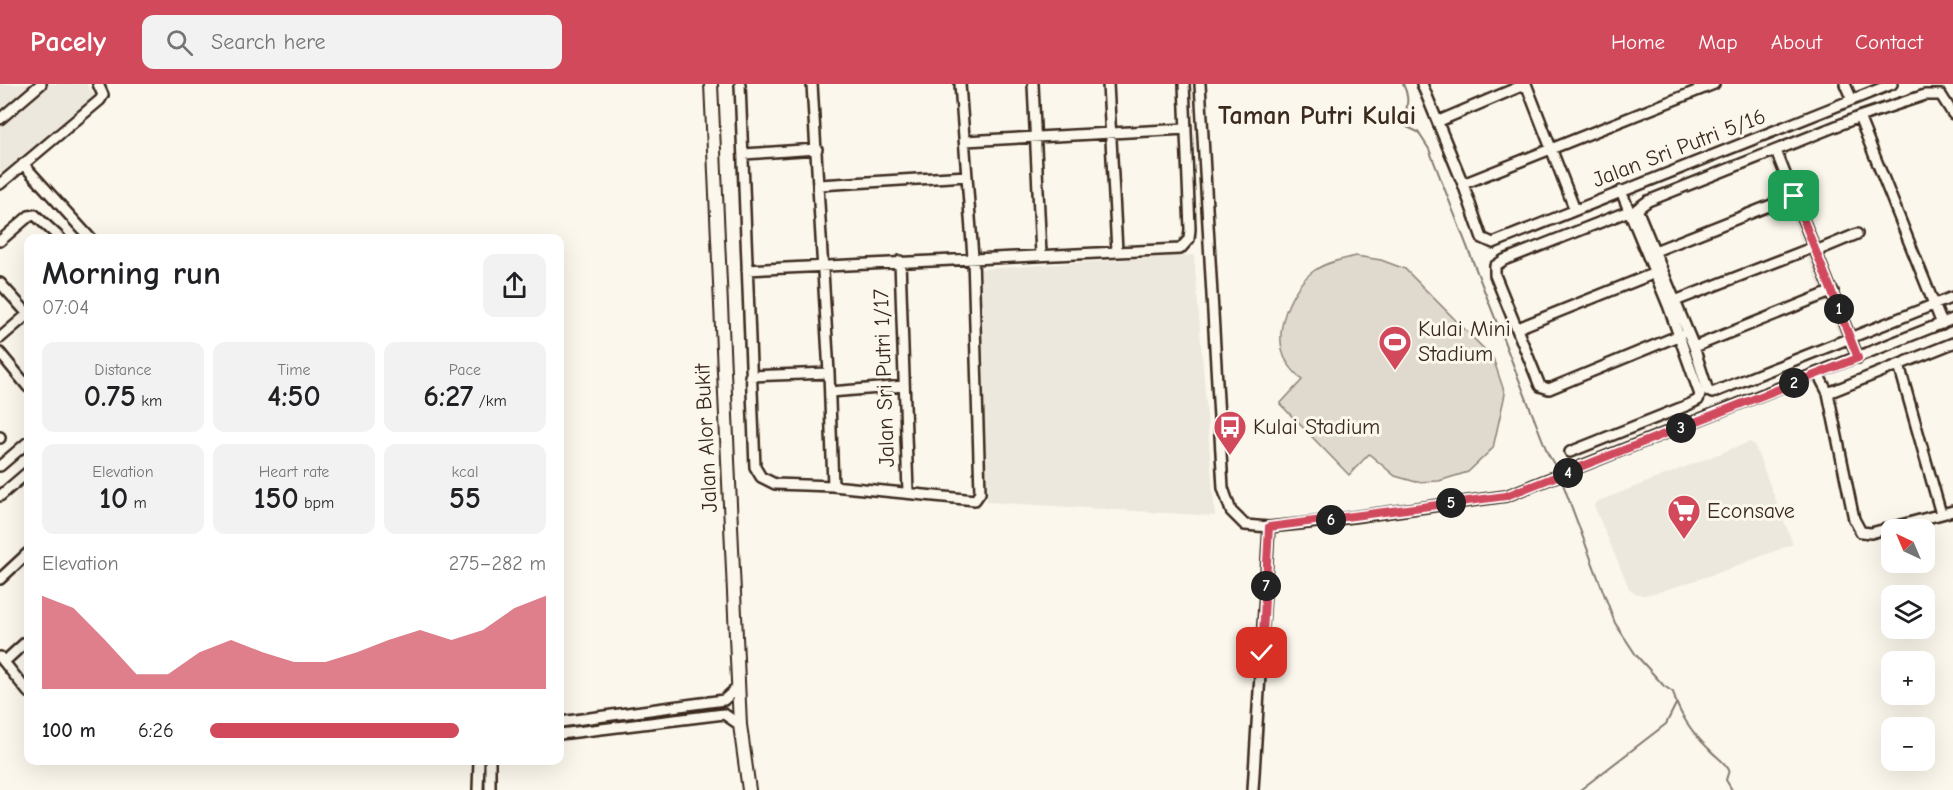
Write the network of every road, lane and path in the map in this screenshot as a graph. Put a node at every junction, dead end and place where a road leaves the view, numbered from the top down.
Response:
1 (41, 84) edge
2 (98, 84) edge
3 (711, 84) edge
4 (740, 84) edge
5 (812, 84) edge
6 (960, 84) edge
7 (1033, 84) edge
8 (1108, 84) edge
9 (1184, 84) edge
10 (1200, 84) edge
11 (1422, 84) edge
12 (1526, 84) edge
13 (1714, 84) edge
14 (1845, 84) edge
15 (1892, 84) edge
16 (1852, 100) junction
17 (1953, 114) edge
18 (1859, 117) junction
19 (0, 119) edge
20 (1439, 121) junction
21 (1186, 129) junction
22 (1111, 134) junction
23 (1036, 137) junction
24 (965, 141) junction
25 (1552, 148) junction
26 (817, 149) junction
27 (1776, 152) junction
28 (744, 154) junction
29 (23, 164) junction
30 (967, 176) junction
31 (0, 184) edge
32 (1463, 184) junction
33 (819, 185) junction
34 (1621, 191) junction
35 (1794, 196) junction
36 (1575, 210) junction
37 (1633, 210) junction
38 (56, 234) edge
39 (86, 234) edge
40 (1857, 234) dead end
41 (0, 241) edge
42 (1815, 249) junction
43 (1117, 251) junction
44 (1655, 251) junction
45 (1041, 255) junction
46 (972, 257) junction
47 (900, 261) junction
48 (823, 266) junction
49 (747, 270) junction
50 (1655, 273) junction
51 (0, 283) edge
52 (1833, 291) junction
53 (1953, 297) edge
54 (1675, 301) junction
55 (1934, 305) junction
56 (24, 310) edge
57 (24, 318) edge
58 (1953, 319) edge
59 (1941, 324) junction
60 (1518, 328) junction
61 (1680, 335) junction
62 (0, 339) edge
63 (1850, 339) junction
64 (1953, 343) edge
65 (1695, 347) junction
66 (0, 353) edge
67 (1858, 358) junction
68 (1899, 365) junction
69 (829, 373) junction
70 (1818, 374) junction
71 (750, 376) junction
72 (24, 382) edge
73 (904, 386) junction
74 (830, 392) junction
75 (1828, 393) junction
76 (24, 445) edge
77 (1570, 452) dead end
78 (0, 466) edge
79 (24, 475) edge
80 (833, 486) junction
81 (908, 492) junction
82 (0, 496) edge
83 (1953, 511) edge
84 (1941, 514) junction
85 (1269, 527) junction
86 (24, 557) edge
87 (0, 579) edge
88 (24, 643) edge
89 (2, 660) edge
90 (24, 687) edge
91 (738, 687) junction
92 (564, 721) edge
93 (740, 725) junction
94 (564, 734) edge
95 (479, 765) edge
96 (490, 765) edge
97 (478, 790) edge
98 (490, 790) edge
99 (749, 790) edge
100 (1253, 790) edge

1 - 19 street
2 - 29 street
3 - 91 main road, Jalan Alor Bukit
4 - 28 street
5 - 26 street
6 - 24 street
7 - 23 street
8 - 22 street
9 - 21 street
10 - 85 street
11 - 20 street
12 - 20 street
12 - 25 street
13 - 25 street
14 - 16 street
15 - 16 street, Jalan Sri Putri 5/16
16 - 34 street, Jalan Sri Putri 5/16
17 - 18 street
18 - 27 street
18 - 55 street
20 - 32 street
21 - 22 street
21 - 43 street
22 - 23 street
22 - 43 street
23 - 24 street
23 - 45 street
24 - 30 street
25 - 32 street
25 - 36 street
26 - 28 street
26 - 33 street
27 - 35 street
27 - 37 street
28 - 49 street
29 - 31 street
29 - 39 street
30 - 33 street
30 - 46 street
32 - 36 street, Jalan Sri Putri 5/16
33 - 48 street
34 - 36 street, Jalan Sri Putri 5/16
34 - 37 street
35 - 42 street
35 - 44 street
37 - 44 street
37 - 50 street
37 - 60 street
38 - 41 street
40 - 42 street
42 - 52 street
42 - 54 street
43 - 45 street
44 - 54 street
45 - 46 street
46 - 47 street
46 - 81 street
47 - 48 street
47 - 73 street, Jalan Sri Putri 1/17
48 - 49 street
48 - 69 street
49 - 71 street
50 - 60 street
50 - 61 street
51 - 56 street
52 - 63 street
52 - 65 street
53 - 55 street
54 - 65 street
55 - 59 street
55 - 63 street
57 - 62 street
58 - 59 street
59 - 67 street
60 - 61 street
61 - 77 street
63 - 65 street
63 - 67 street
64 - 68 street
66 - 72 street
67 - 70 street
68 - 75 street
68 - 84 street
69 - 71 street
69 - 74 street
70 - 75 street
70 - 85 street
71 - 80 street
73 - 74 street
73 - 81 street, Jalan Sri Putri 1/17
74 - 80 street
75 - 84 street
76 - 78 street
79 - 82 street
80 - 81 street
83 - 84 street
85 - 100 street
86 - 87 street
88 - 89 street
89 - 90 street
91 - 92 street
91 - 93 main road, Jalan Alor Bukit
93 - 94 street
93 - 99 main road, Jalan Alor Bukit
95 - 97 street
96 - 98 street

